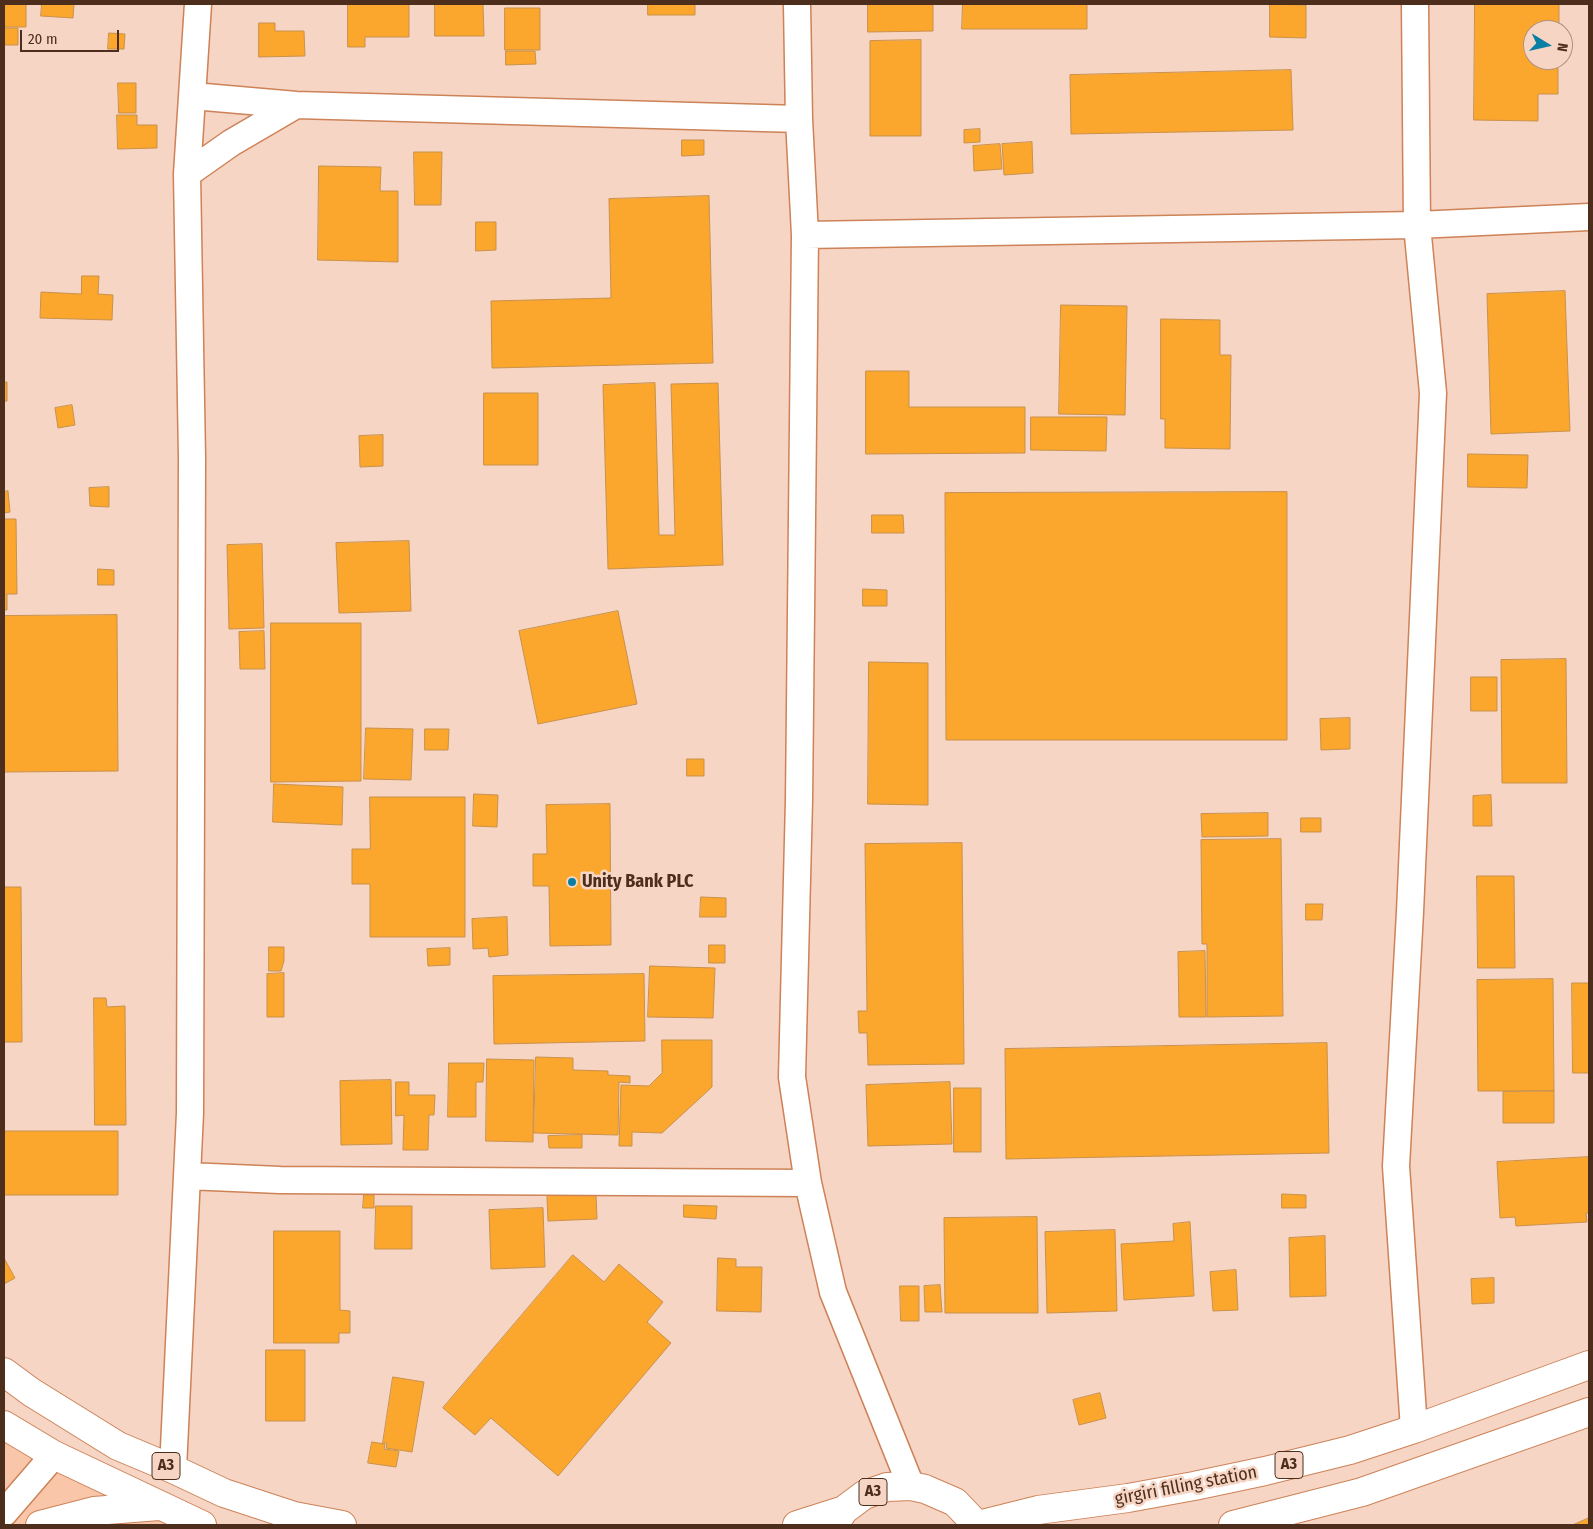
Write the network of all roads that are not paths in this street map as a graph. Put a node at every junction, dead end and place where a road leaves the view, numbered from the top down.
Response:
1 (198, 4) edge
2 (797, 4) edge
3 (1415, 4) edge
4 (193, 96) junction
5 (296, 105) junction
6 (799, 119) junction
7 (187, 174) junction
8 (1589, 217) edge
9 (1417, 225) junction
10 (805, 235) junction
11 (187, 1176) junction
12 (808, 1183) junction
13 (1589, 1365) edge
14 (4, 1372) edge
15 (1589, 1412) edge
16 (4, 1425) edge
17 (1414, 1429) junction
18 (54, 1455) junction
19 (173, 1469) junction
20 (911, 1486) junction
21 (162, 1506) junction
22 (4, 1513) edge
23 (839, 1517) edge
24 (40, 1525) edge
25 (202, 1525) edge
26 (342, 1525) edge
27 (797, 1525) edge
28 (978, 1525) edge
29 (1233, 1525) edge

1 - 4 street
2 - 6 street
3 - 9 street
4 - 5 street
4 - 7 street
5 - 6 street
5 - 7 street
6 - 10 street
7 - 11 street
8 - 9 street
9 - 10 street
9 - 17 street
10 - 12 street
11 - 12 street
11 - 19 street
12 - 20 street
13 - 17 highway, girgiri filling station / A3
14 - 19 highway, A3
15 - 29 highway
16 - 18 highway, A3
17 - 28 highway, girgiri filling station / A3
18 - 21 highway, A3
18 - 22 street
19 - 26 highway, A3
20 - 23 highway, A3
20 - 28 highway, A3
21 - 24 highway
21 - 25 highway, A3
23 - 27 highway, A3

